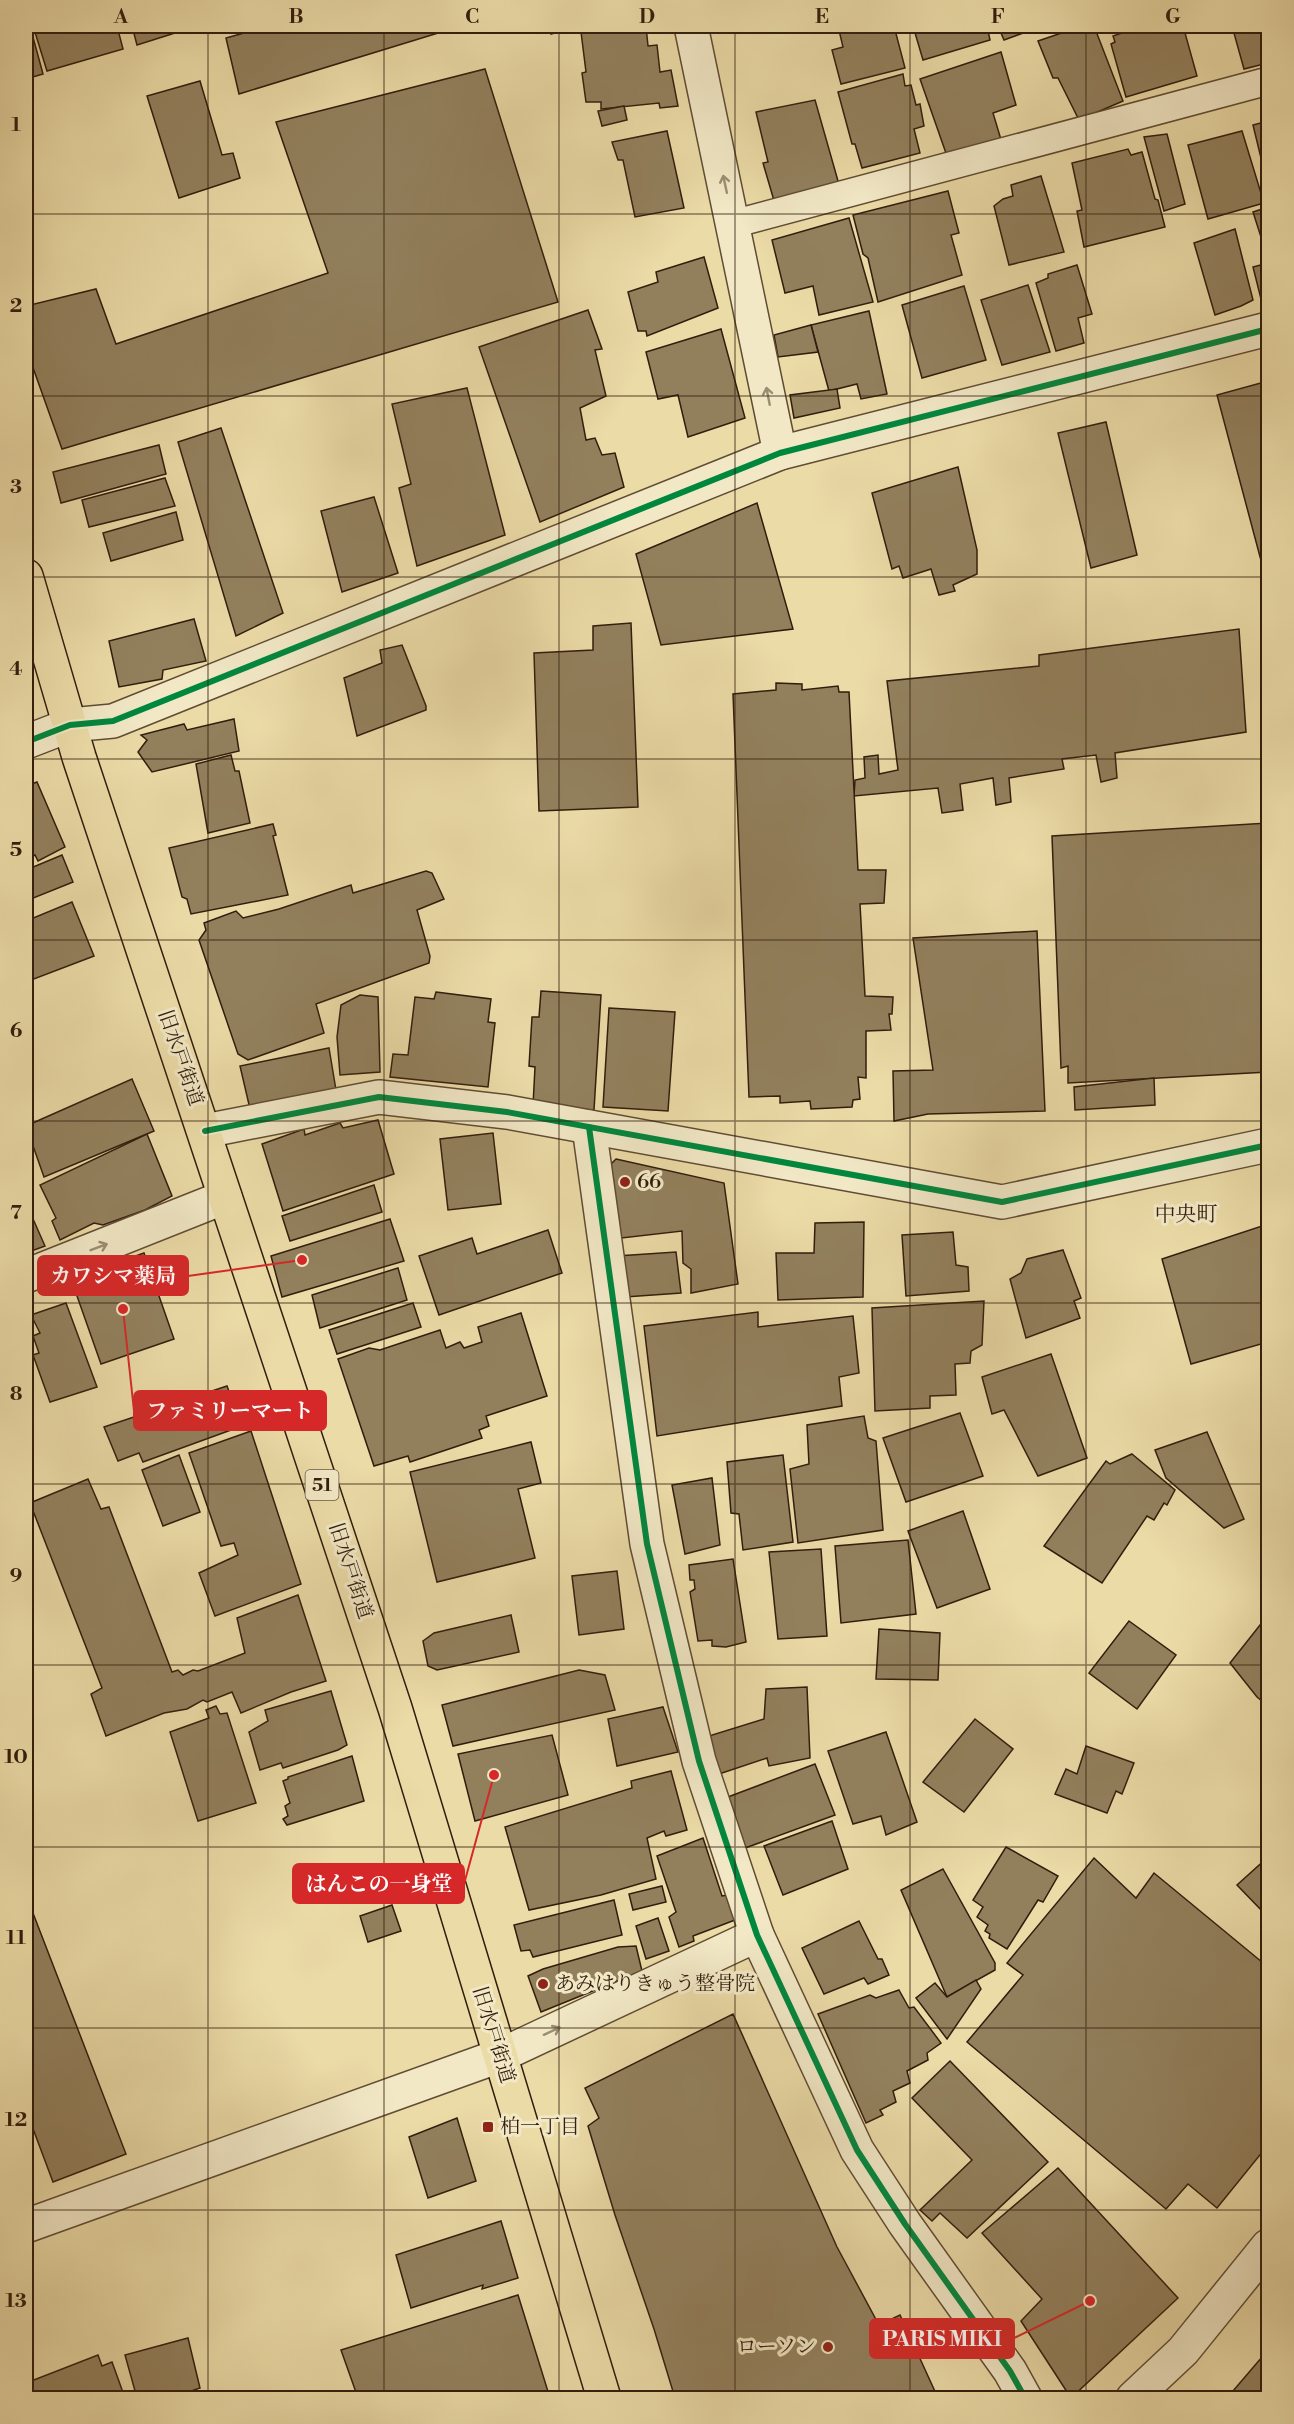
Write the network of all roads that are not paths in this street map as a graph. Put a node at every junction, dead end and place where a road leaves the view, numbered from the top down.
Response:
1 (690, 26) edge
2 (1269, 81) edge
3 (733, 224) junction
4 (1269, 329) edge
5 (780, 453) junction
6 (26, 576) edge
7 (70, 725) junction
8 (26, 742) edge
9 (589, 1127) junction
10 (205, 1131) junction
11 (1269, 1145) edge
12 (225, 1197) junction
13 (26, 1276) edge
14 (757, 1935) junction
15 (499, 2056) junction
16 (26, 2226) edge
17 (1269, 2246) edge
18 (604, 2398) edge
19 (1025, 2398) edge
20 (1133, 2398) edge

3 -> 1 street
2 - 3 lane
5 -> 3 street
4 - 5 street
5 - 7 street
6 - 7 main road, 旧水戸街道 / 51
7 - 8 street
7 - 10 main road, 旧水戸街道 / 51
9 - 10 street
9 - 11 street
9 - 14 street
10 - 12 main road, 旧水戸街道 / 51
13 -> 12 street
12 - 15 main road, 旧水戸街道 / 51
15 -> 14 street
14 - 19 street
15 - 16 street
15 - 18 main road, 旧水戸街道 / 51
17 - 20 street

